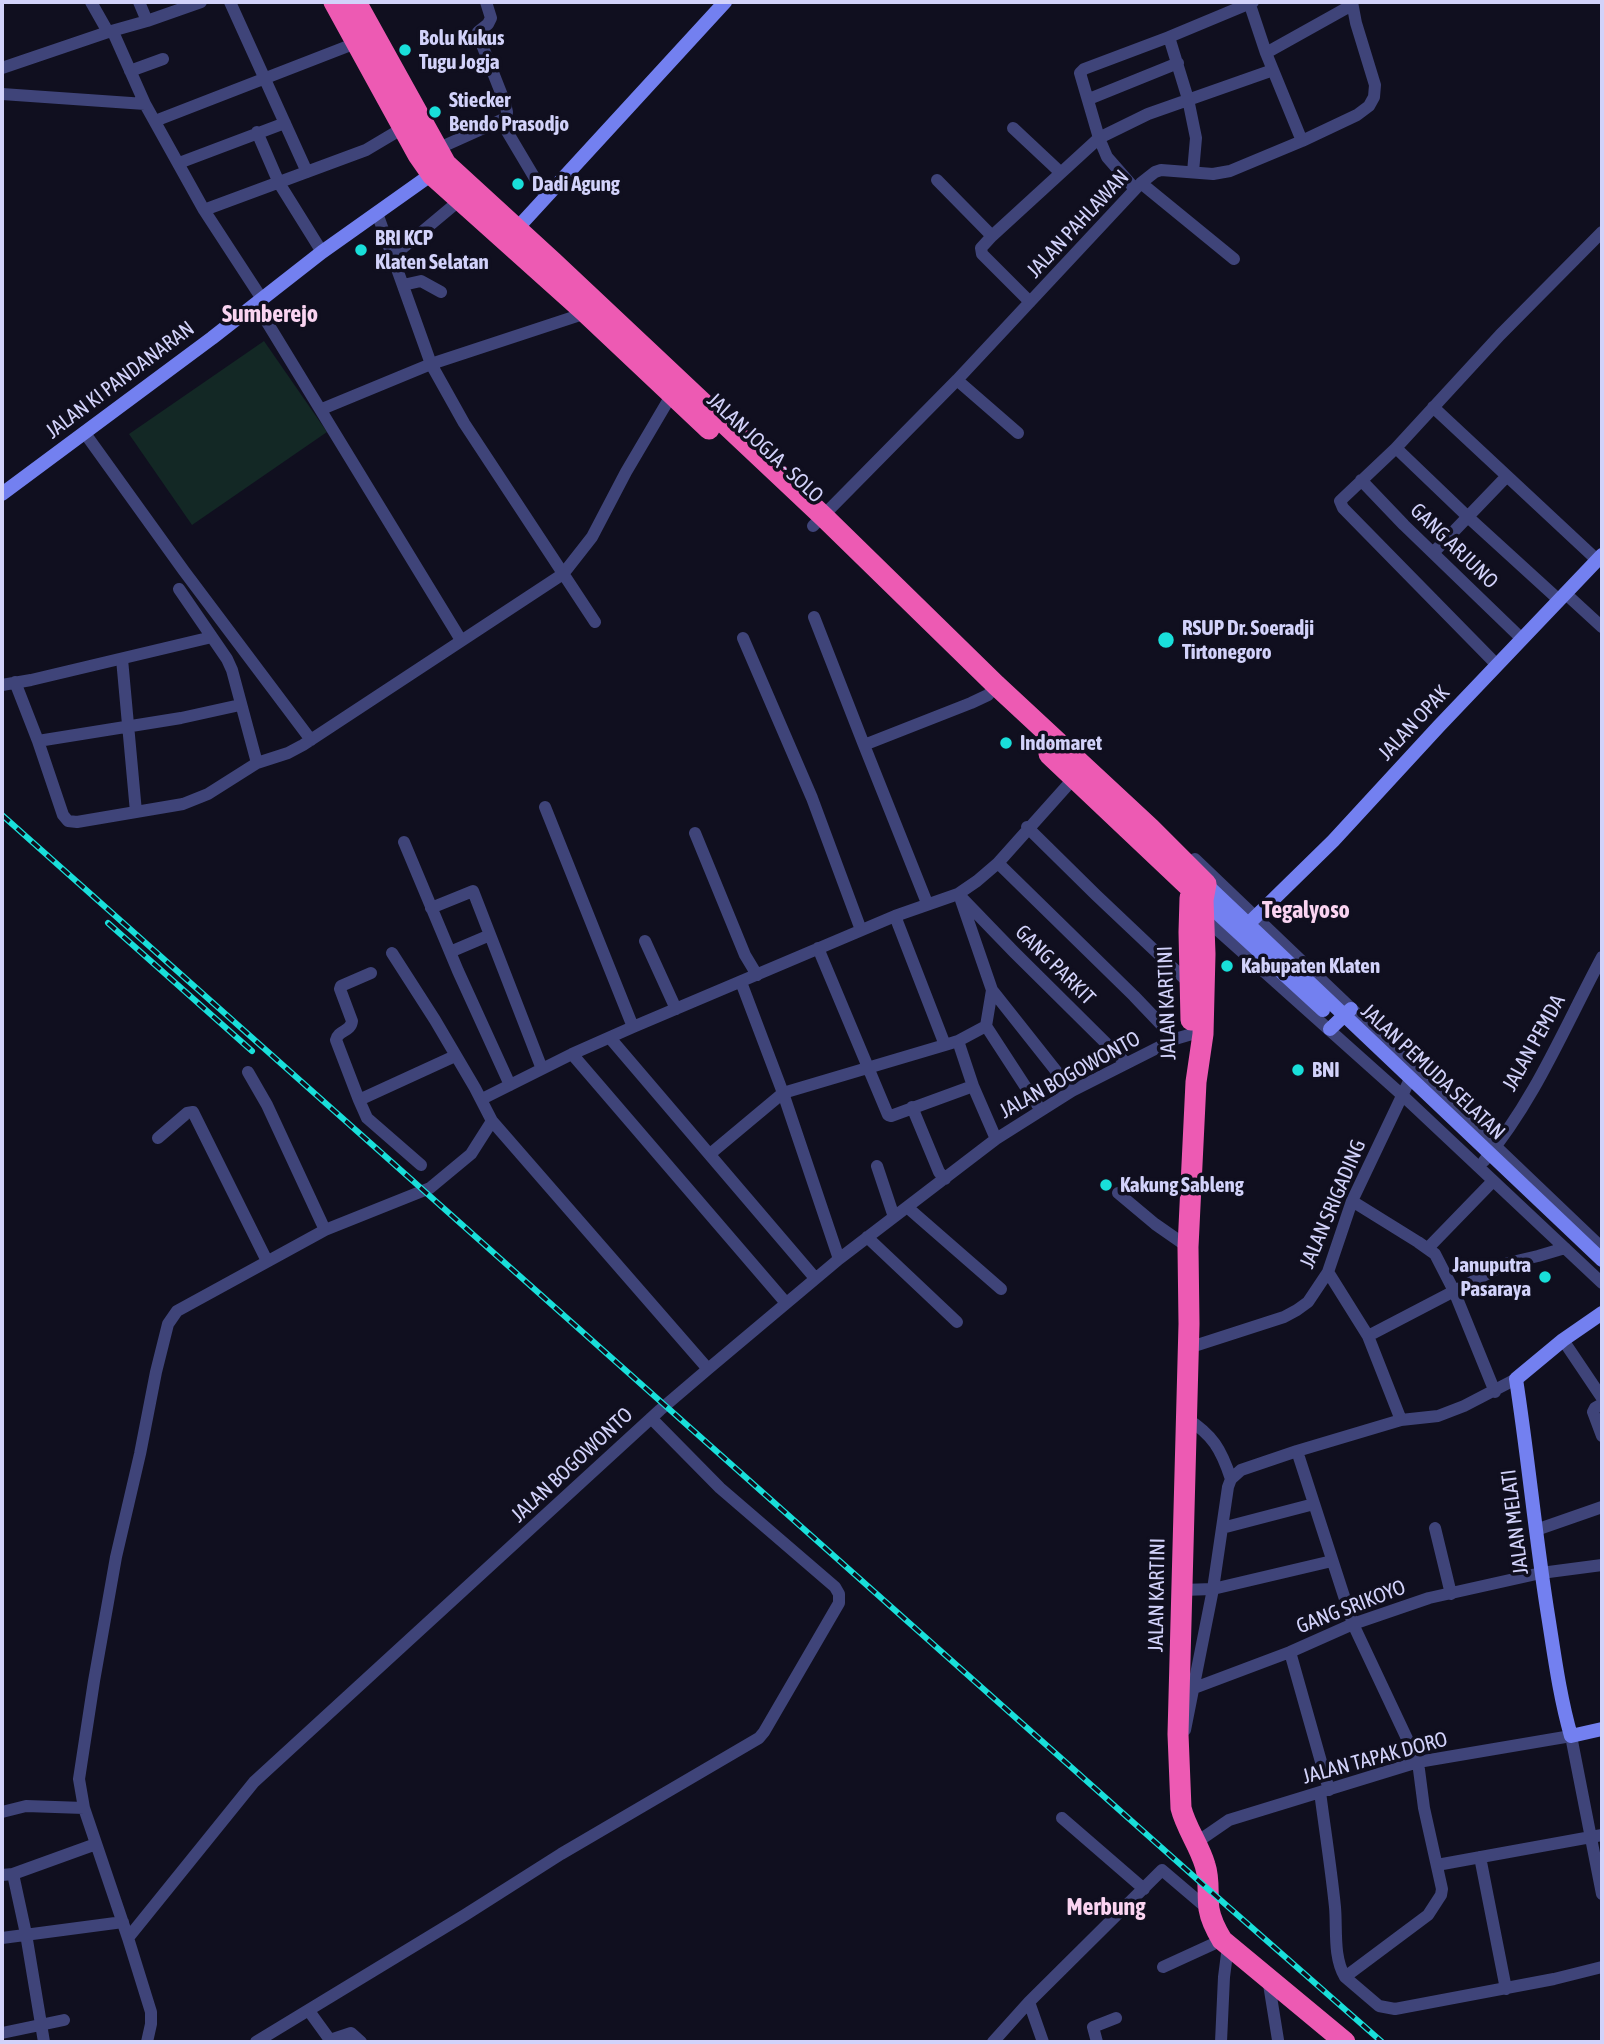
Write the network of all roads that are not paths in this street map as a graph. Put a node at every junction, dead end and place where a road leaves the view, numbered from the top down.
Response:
1 (92, 2) edge
2 (138, 2) edge
3 (201, 2) edge
4 (230, 2) edge
5 (334, 2) edge
6 (356, 2) edge
7 (486, 2) edge
8 (725, 2) edge
9 (1251, 2) edge
10 (1352, 3) edge
11 (148, 21) junction
12 (111, 32) junction
13 (1169, 37) junction
14 (356, 43) junction
15 (1266, 53) junction
16 (163, 59) dead end
17 (1178, 63) junction
18 (2, 68) edge
19 (1273, 70) junction
20 (130, 71) junction
21 (265, 79) junction
22 (2, 94) edge
23 (1089, 99) junction
24 (1188, 99) junction
25 (145, 104) junction
26 (506, 118) junction
27 (155, 121) junction
28 (285, 122) junction
29 (403, 128) junction
30 (1013, 128) dead end
31 (257, 132) junction
32 (1099, 138) junction
33 (1302, 141) junction
34 (438, 162) junction
35 (179, 163) junction
36 (307, 172) junction
37 (1193, 172) junction
38 (1061, 173) junction
39 (937, 180) dead end
40 (279, 183) junction
41 (1138, 186) junction
42 (547, 197) junction
43 (460, 200) junction
44 (204, 210) junction
45 (377, 213) junction
46 (1602, 232) edge
47 (511, 236) junction
48 (992, 236) junction
49 (322, 252) junction
50 (393, 256) junction
51 (1234, 260) dead end
52 (403, 285) junction
53 (441, 292) dead end
54 (259, 302) junction
55 (1030, 302) junction
56 (586, 313) junction
57 (431, 364) junction
58 (957, 380) junction
59 (672, 394) junction
60 (1433, 407) junction
61 (322, 409) junction
62 (84, 432) junction
63 (1018, 433) dead end
64 (1396, 448) junction
65 (1507, 476) junction
66 (1361, 480) junction
67 (2, 494) edge
68 (1468, 517) junction
69 (818, 521) junction
70 (1433, 553) junction
71 (1600, 558) edge
72 (563, 574) junction
73 (179, 589) dead end
74 (1562, 597) junction
75 (814, 617) dead end
76 (596, 622) dead end
77 (1602, 627) edge
78 (212, 637) junction
79 (743, 638) dead end
80 (1522, 639) junction
81 (461, 640) junction
82 (122, 659) junction
83 (1497, 665) junction
84 (15, 682) junction
85 (2, 685) edge
86 (992, 690) junction
87 (240, 705) junction
88 (128, 726) junction
89 (311, 740) junction
90 (38, 741) junction
91 (864, 745) junction
92 (257, 763) junction
93 (1074, 778) junction
94 (545, 807) dead end
95 (136, 812) junction
96 (1027, 827) junction
97 (1150, 828) junction
98 (695, 833) dead end
99 (404, 842) dead end
100 (998, 863) junction
101 (959, 895) junction
102 (1198, 897) junction
103 (927, 903) junction
104 (431, 908) junction
105 (895, 916) junction
106 (1248, 925) junction
107 (861, 930) junction
108 (490, 935) junction
109 (645, 942) dead end
110 (818, 948) junction
111 (392, 953) dead end
112 (450, 953) junction
113 (1602, 957) edge
114 (371, 973) dead end
115 (757, 975) junction
116 (741, 982) junction
117 (1189, 983) junction
118 (1309, 984) junction
119 (992, 990) junction
120 (676, 1009) junction
121 (1340, 1019) junction
122 (986, 1026) junction
123 (633, 1027) junction
124 (1183, 1037) junction
125 (610, 1038) junction
126 (952, 1043) junction
127 (572, 1054) junction
128 (455, 1056) junction
129 (1126, 1063) junction
130 (868, 1068) junction
131 (542, 1069) junction
132 (248, 1072) dead end
133 (1196, 1082) junction
134 (510, 1085) junction
135 (972, 1086) junction
136 (1405, 1087) junction
137 (1072, 1091) junction
138 (783, 1093) junction
139 (359, 1100) junction
140 (482, 1100) junction
141 (912, 1107) junction
142 (1040, 1109) junction
143 (492, 1121) junction
144 (159, 1138) dead end
145 (996, 1139) junction
146 (1489, 1153) junction
147 (710, 1154) junction
148 (421, 1165) dead end
149 (877, 1166) dead end
150 (1508, 1178) junction
151 (945, 1179) junction
152 (1118, 1193) dead end
153 (1352, 1201) junction
154 (907, 1207) junction
155 (894, 1217) junction
156 (325, 1230) junction
157 (867, 1237) junction
158 (1188, 1247) junction
159 (1428, 1248) junction
160 (1565, 1248) junction
161 (1602, 1248) edge
162 (839, 1258) junction
163 (267, 1261) junction
164 (1602, 1261) edge
165 (1328, 1272) junction
166 (1602, 1272) edge
167 (815, 1278) junction
168 (1602, 1283) edge
169 (1001, 1289) dead end
170 (1454, 1291) junction
171 (786, 1303) junction
172 (1602, 1313) edge
173 (957, 1322) dead end
174 (1368, 1336) junction
175 (1563, 1340) junction
176 (1188, 1349) junction
177 (708, 1369) junction
178 (1516, 1379) junction
179 (1495, 1392) junction
180 (1602, 1398) edge
181 (1602, 1404) edge
182 (651, 1418) junction
183 (1186, 1418) junction
184 (1401, 1420) junction
185 (1602, 1436) edge
186 (1297, 1451) junction
187 (1231, 1479) junction
188 (1314, 1504) junction
189 (1602, 1507) edge
190 (1222, 1528) junction
191 (1435, 1528) dead end
192 (1536, 1530) junction
193 (1332, 1561) junction
194 (1602, 1565) edge
195 (1541, 1573) junction
196 (1213, 1589) junction
197 (1182, 1590) junction
198 (1451, 1594) junction
199 (1353, 1624) junction
200 (1290, 1652) junction
201 (1187, 1690) junction
202 (1602, 1729) edge
203 (1571, 1736) junction
204 (1418, 1762) junction
205 (1325, 1791) junction
206 (84, 1808) junction
207 (2, 1812) edge
208 (1062, 1818) dead end
209 (1597, 1836) edge
210 (1197, 1842) junction
211 (96, 1844) junction
212 (1480, 1857) junction
213 (1437, 1865) junction
214 (7, 1875) edge
215 (1144, 1889) junction
216 (1602, 1894) edge
217 (1209, 1910) junction
218 (123, 1922) junction
219 (26, 1934) junction
220 (2, 1937) edge
221 (128, 1938) junction
222 (1225, 1943) junction
223 (1163, 1967) dead end
224 (1602, 1967) edge
225 (1345, 1977) junction
226 (1268, 1978) junction
227 (1506, 1989) junction
228 (1030, 2002) junction
229 (309, 2011) junction
230 (1116, 2018) dead end
231 (64, 2020) dead end
232 (41, 2023) junction
233 (2, 2033) edge
234 (1278, 2040) dead end
235 (44, 2042) edge
236 (147, 2042) edge
237 (256, 2042) edge
238 (361, 2042) edge
239 (993, 2042) edge
240 (1043, 2042) edge
241 (1097, 2042) edge
242 (1221, 2042) edge
243 (1345, 2042) edge

1 - 12 street
2 - 11 street
3 - 11 street
4 - 21 street
5 - 14 highway, JALAN JOGJA - SOLO
6 - 34 highway, JALAN JOGJA - SOLO
7 - 26 street
8 - 42 street
9 - 13 street
9 - 15 street
10 - 15 street
10 - 33 street, JALAN PAHLAWAN
11 - 12 street
12 - 18 street
12 - 20 street
13 - 17 street
13 - 23 street
14 - 21 street
14 - 29 highway, JALAN JOGJA - SOLO
15 - 19 street
16 - 20 street
17 - 23 street
17 - 24 street
19 - 24 street
19 - 33 street
20 - 25 street
21 - 27 street
21 - 28 street
22 - 25 street
23 - 32 street
24 - 32 street
24 - 37 street
25 - 27 street
26 - 34 street
26 - 42 street
27 - 35 street
28 - 31 street
28 - 36 street
29 - 34 highway, JALAN JOGJA - SOLO
29 - 36 street
30 - 38 street
31 - 35 street
31 - 40 street
32 - 38 street
32 - 41 street
33 - 37 street, JALAN PAHLAWAN
34 - 43 highway, JALAN JOGJA - SOLO
34 - 45 street, JALAN KI PANDANARAN
34 - 47 highway, JALAN JOGJA - SOLO
35 - 44 street
36 - 40 street
37 - 41 street, JALAN PAHLAWAN
38 - 48 street
39 - 48 street
40 - 44 street
40 - 49 street
41 - 51 street
41 - 55 street, JALAN PAHLAWAN
42 - 47 street
43 - 47 highway, JALAN JOGJA - SOLO
43 - 50 street
44 - 54 street
45 - 49 street, JALAN KI PANDANARAN
45 - 50 street
46 - 60 street
47 - 56 highway, JALAN JOGJA - SOLO
47 - 69 highway, JALAN JOGJA - SOLO
48 - 55 street
49 - 54 street, JALAN KI PANDANARAN
50 - 52 street
52 - 53 street
52 - 57 street
54 - 61 street
54 - 62 street, JALAN KI PANDANARAN
55 - 58 street, JALAN PAHLAWAN
56 - 57 street
56 - 59 highway, JALAN JOGJA - SOLO
57 - 61 street
57 - 72 street
58 - 63 street
58 - 69 street, JALAN PAHLAWAN
59 - 69 highway, JALAN JOGJA - SOLO
59 - 72 street
60 - 64 street
60 - 65 street
61 - 81 street
62 - 67 street, JALAN KI PANDANARAN
62 - 89 street
64 - 66 street
64 - 68 street
65 - 68 street
65 - 71 street
66 - 70 street, GANG ARJUNO
66 - 83 street
68 - 70 street
68 - 74 street
69 - 86 highway, JALAN JOGJA - SOLO
70 - 80 street, GANG ARJUNO
71 - 74 street, JALAN OPAK
72 - 76 street
72 - 81 street
73 - 78 street
74 - 77 street
74 - 80 street, JALAN OPAK
75 - 91 street
78 - 82 street
78 - 87 street
79 - 107 street
80 - 83 street, JALAN OPAK
81 - 89 street
82 - 84 street
82 - 88 street
83 - 106 street, JALAN OPAK
84 - 85 street
84 - 90 street
86 - 91 street
86 - 93 highway, JALAN JOGJA - SOLO
86 - 97 highway, JALAN JOGJA - SOLO
87 - 88 street
87 - 92 street
88 - 90 street
88 - 95 street
89 - 92 street
90 - 95 street
91 - 103 street
92 - 95 street
93 - 96 street
93 - 102 highway, JALAN JOGJA - SOLO
94 - 123 street
96 - 100 street
96 - 117 street
97 - 102 highway, JALAN JOGJA - SOLO
97 - 106 street
98 - 115 street
99 - 104 street
100 - 101 street
100 - 124 street
101 - 103 street
101 - 119 street
101 - 129 street, GANG PARKIT
102 - 106 street, JALAN PEMUDA SELATAN
102 - 117 highway, JALAN KARTINI
102 - 121 street
102 - 133 highway, JALAN KARTINI
103 - 105 street
104 - 108 street
104 - 112 street
105 - 107 street
105 - 126 street
106 - 118 street, JALAN PEMUDA SELATAN
106 - 118 street
107 - 110 street
108 - 112 street
108 - 131 street
109 - 120 street
110 - 115 street
110 - 130 street
111 - 128 street
112 - 134 street
113 - 146 street, JALAN PEMDA
114 - 139 street
115 - 116 street
116 - 120 street
116 - 138 street
117 - 124 highway, JALAN KARTINI
118 - 121 street, JALAN PEMUDA SELATAN
118 - 121 street
119 - 122 street
119 - 137 street
120 - 123 street
121 - 136 street, JALAN PEMUDA SELATAN
121 - 146 street
122 - 126 street
122 - 142 street
123 - 125 street
124 - 129 street, JALAN BOGOWONTO
124 - 133 highway, JALAN KARTINI
125 - 127 street
125 - 147 street
126 - 130 street
126 - 135 street
127 - 131 street
127 - 171 street
128 - 139 street
128 - 140 street
129 - 137 street, JALAN BOGOWONTO
130 - 138 street
130 - 141 street
131 - 134 street
132 - 156 street
133 - 158 highway, JALAN KARTINI
134 - 140 street
135 - 141 street
135 - 145 street
136 - 146 street, JALAN PEMUDA SELATAN
136 - 150 street
136 - 153 street, JALAN SRIGADING
137 - 142 street, JALAN BOGOWONTO
138 - 147 street
138 - 162 street
139 - 148 street
140 - 143 street
141 - 151 street
142 - 145 street, JALAN BOGOWONTO
143 - 156 street
143 - 177 street
144 - 163 street
145 - 151 street, JALAN BOGOWONTO
146 - 150 street, JALAN PEMUDA SELATAN
147 - 167 street
149 - 155 street
150 - 159 street
150 - 160 street
150 - 161 street
150 - 164 street, JALAN PEMUDA SELATAN
150 - 166 street, JALAN PEMUDA SELATAN
151 - 154 street, JALAN BOGOWONTO
152 - 158 street
153 - 159 street
153 - 165 street, JALAN SRIGADING
154 - 155 street, JALAN BOGOWONTO
154 - 169 street
155 - 157 street, JALAN BOGOWONTO
156 - 163 street
157 - 162 street, JALAN BOGOWONTO
157 - 173 street
158 - 176 highway, JALAN KARTINI
159 - 170 street
160 - 168 street
160 - 170 street
162 - 167 street, JALAN BOGOWONTO
163 - 206 street
165 - 174 street
165 - 176 street, JALAN SRIGADING
167 - 171 street, JALAN BOGOWONTO
170 - 174 street
170 - 179 street
171 - 177 street, JALAN BOGOWONTO
172 - 175 street
174 - 184 street
175 - 178 street
175 - 180 street
176 - 183 highway, JALAN KARTINI
177 - 182 street, JALAN BOGOWONTO
178 - 179 street
178 - 192 street, JALAN MELATI
179 - 184 street
181 - 185 street
182 - 221 street, JALAN BOGOWONTO
182 - 229 street
183 - 187 street
183 - 197 highway, JALAN KARTINI
184 - 186 street
186 - 187 street
186 - 188 street
187 - 190 street
188 - 190 street
188 - 193 street
189 - 192 street
190 - 196 street
191 - 198 street
192 - 195 street, JALAN MELATI
193 - 196 street
193 - 199 street
194 - 195 street, GANG SRIKOYO
195 - 198 street, GANG SRIKOYO
195 - 203 street, JALAN MELATI
196 - 197 street
196 - 201 street
197 - 201 highway, JALAN KARTINI
198 - 199 street, GANG SRIKOYO
199 - 200 street, GANG SRIKOYO
199 - 204 street
200 - 201 street, GANG SRIKOYO
200 - 205 street
201 - 210 highway, JALAN KARTINI
202 - 203 street
203 - 204 street, JALAN TAPAK DORO
203 - 209 street
204 - 205 street, JALAN TAPAK DORO
204 - 213 street
205 - 210 street, JALAN TAPAK DORO
205 - 225 street
206 - 207 street
206 - 211 street
208 - 215 street
209 - 212 street
209 - 216 street
210 - 217 highway, JALAN KARTINI
211 - 214 street
211 - 218 street
212 - 213 street
212 - 227 street
213 - 225 street
214 - 219 street
215 - 217 street
215 - 228 street
217 - 222 highway, JALAN KARTINI
218 - 219 street
218 - 221 street
219 - 220 street
219 - 232 street
221 - 236 street
222 - 223 street
222 - 226 highway, JALAN KARTINI
222 - 242 street
224 - 227 street
225 - 227 street
226 - 234 street
226 - 243 highway, JALAN KARTINI
228 - 239 street
228 - 240 street
229 - 237 street
229 - 238 street
230 - 241 street
231 - 232 street
232 - 233 street
232 - 235 street

